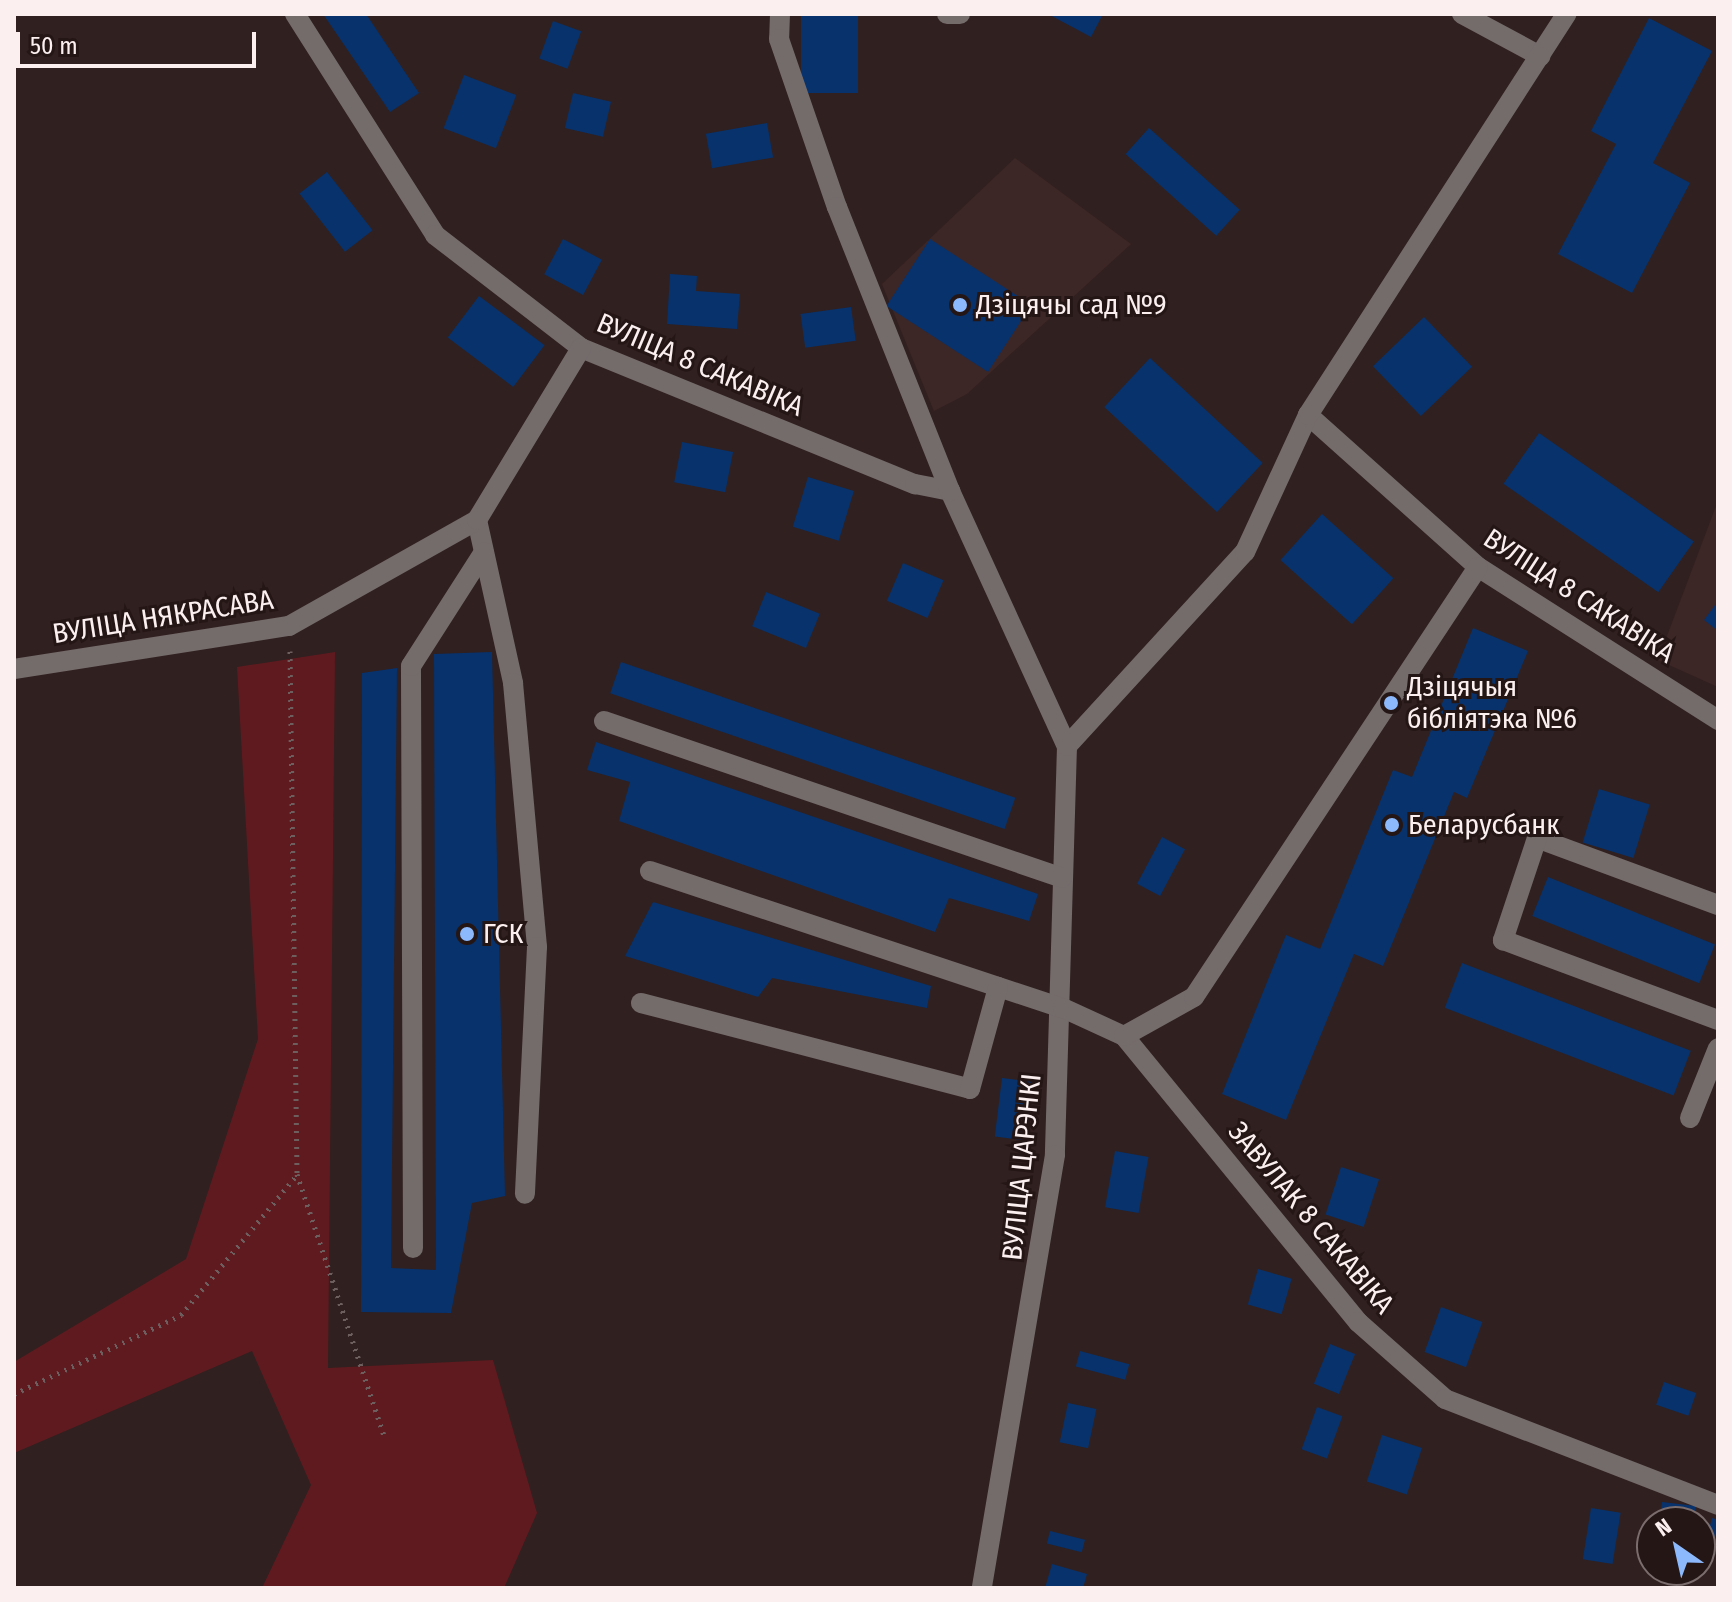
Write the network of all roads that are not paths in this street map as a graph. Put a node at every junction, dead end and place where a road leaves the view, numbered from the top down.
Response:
1 (295, 14) edge
2 (780, 14) edge
3 (947, 14) edge
4 (960, 14) edge
5 (1462, 14) edge
6 (1566, 14) edge
7 (1540, 56) junction
8 (581, 348) junction
9 (1308, 415) junction
10 (950, 491) junction
11 (477, 520) junction
12 (484, 552) junction
13 (1478, 567) junction
14 (14, 669) edge
15 (1718, 720) edge
16 (604, 721) dead end
17 (1067, 746) junction
18 (650, 871) dead end
19 (1062, 878) junction
20 (1718, 905) edge
21 (998, 987) junction
22 (641, 1003) dead end
23 (1063, 1008) junction
24 (1718, 1020) edge
25 (1124, 1036) junction
26 (1718, 1048) edge
27 (1690, 1118) dead end
28 (525, 1194) dead end
29 (413, 1248) dead end
30 (1718, 1505) edge
31 (982, 1588) edge

1 - 8 street, ВУЛІЦА 8 САКАВІКА
2 - 10 street
3 - 4 street
5 - 7 street
6 - 7 street
7 - 9 street
8 - 10 street, ВУЛІЦА 8 САКАВІКА
8 - 11 street, ВУЛІЦА НЯКРАСАВА
9 - 13 street, ВУЛІЦА 8 САКАВІКА
9 - 17 street
10 - 17 street
11 - 12 street
11 - 14 street, ВУЛІЦА НЯКРАСАВА
12 - 28 street
12 - 29 street
13 - 15 street, ВУЛІЦА 8 САКАВІКА
13 - 25 street
16 - 19 street
17 - 19 street, ВУЛІЦА ЦАРЭНКІ
18 - 21 street, ЗАВУЛАК 8 САКАВІКА
19 - 23 street, ВУЛІЦА ЦАРЭНКІ
20 - 24 street
21 - 22 street
21 - 23 street, ЗАВУЛАК 8 САКАВІКА
23 - 25 street, ЗАВУЛАК 8 САКАВІКА
23 - 31 street, ВУЛІЦА ЦАРЭНКІ
25 - 30 street, ЗАВУЛАК 8 САКАВІКА
26 - 27 street

